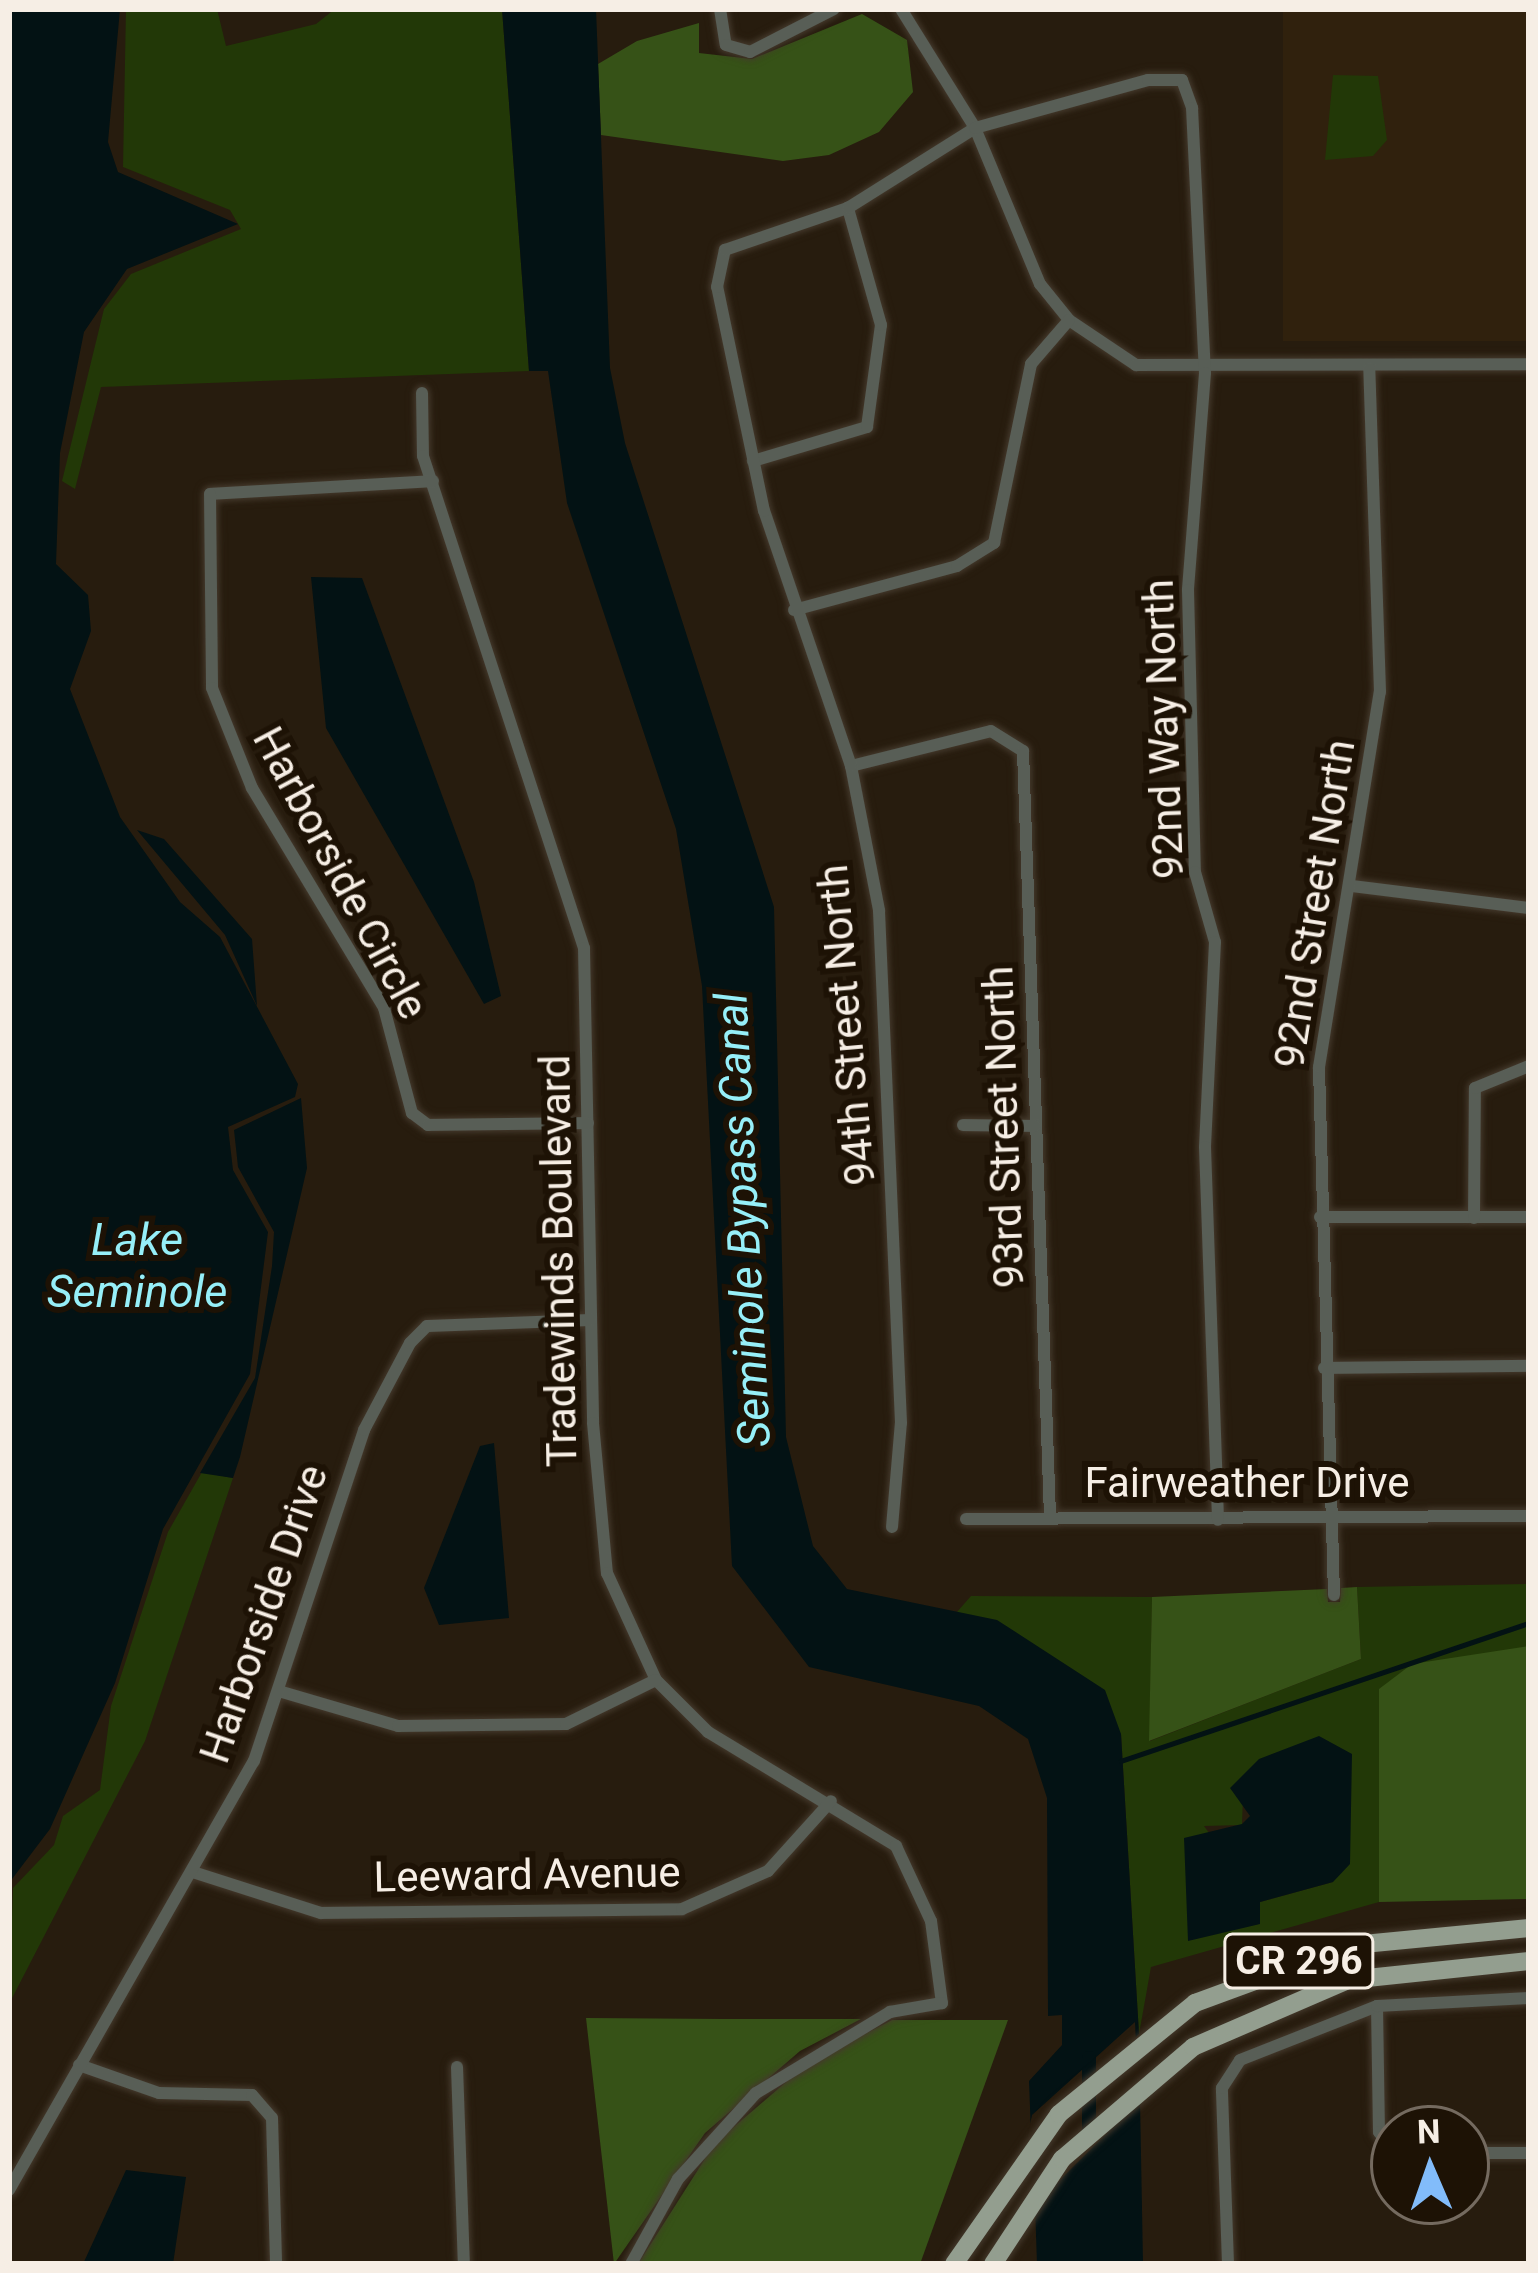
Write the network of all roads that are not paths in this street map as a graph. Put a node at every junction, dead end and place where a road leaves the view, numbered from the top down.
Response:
1 (720, 9) edge
2 (834, 9) edge
3 (901, 9) edge
4 (975, 128) junction
5 (848, 208) junction
6 (1069, 320) junction
7 (1529, 364) edge
8 (1369, 368) junction
9 (1205, 373) junction
10 (422, 393) dead end
11 (753, 461) junction
12 (433, 481) junction
13 (794, 610) junction
14 (851, 766) junction
15 (1352, 886) junction
16 (1529, 908) edge
17 (1529, 1066) edge
18 (588, 1123) junction
19 (963, 1125) dead end
20 (1035, 1126) junction
21 (1320, 1217) junction
22 (1529, 1217) edge
23 (1474, 1218) junction
24 (591, 1320) junction
25 (1529, 1366) edge
26 (1324, 1368) junction
27 (1332, 1516) junction
28 (1529, 1516) edge
29 (1050, 1517) junction
30 (966, 1520) dead end
31 (1218, 1520) junction
32 (892, 1527) dead end
33 (1334, 1595) dead end
34 (656, 1680) junction
35 (281, 1692) junction
36 (831, 1801) junction
37 (193, 1872) junction
38 (1529, 1928) edge
39 (1529, 1961) edge
40 (1529, 1998) edge
41 (1377, 2006) junction
42 (79, 2066) junction
43 (457, 2067) dead end
44 (1379, 2105) edge
45 (1490, 2153) edge
46 (1529, 2153) edge
47 (9, 2190) edge
48 (276, 2264) edge
49 (464, 2264) edge
50 (631, 2264) edge
51 (954, 2264) edge
52 (992, 2264) edge
53 (1228, 2264) edge

1 - 2 street
3 - 4 street
4 - 5 street
4 - 6 street
4 - 9 street, 92nd Way North
5 - 11 street
5 - 11 street, 94th Street North
6 - 9 street
6 - 13 street
7 - 8 street
8 - 9 street
8 - 15 street, 92nd Street North
9 - 31 street, 92nd Way North
10 - 12 street, Tradewinds Boulevard
11 - 13 street, 94th Street North
12 - 18 street, Tradewinds Boulevard
12 - 18 street, Harborside Circle
13 - 14 street, 94th Street North
14 - 20 street, 93rd Street North
14 - 32 street, 94th Street North
15 - 16 street
15 - 21 street, 92nd Street North
17 - 23 street
18 - 24 street, Tradewinds Boulevard
19 - 20 street
20 - 29 street, 93rd Street North
21 - 23 street
21 - 26 street, 92nd Street North
22 - 23 street
24 - 34 street, Tradewinds Boulevard
24 - 35 street, Harborside Drive
25 - 26 street
26 - 27 street, 92nd Street North
27 - 28 street, Fairweather Drive
27 - 31 street, Fairweather Drive
27 - 33 street, 92nd Street North
29 - 30 street, Fairweather Drive
29 - 31 street, Fairweather Drive
34 - 35 street
34 - 36 street, Tradewinds Boulevard
35 - 37 street, Harborside Drive
36 - 37 street, Leeward Avenue
36 - 50 street, Tradewinds Boulevard
37 - 42 street, Harborside Drive
38 - 51 main road, CR 296
39 - 52 main road, CR 296
40 - 41 street
41 - 44 street
41 - 53 street
42 - 47 street, Harborside Drive
42 - 48 street
43 - 49 street
45 - 46 street

